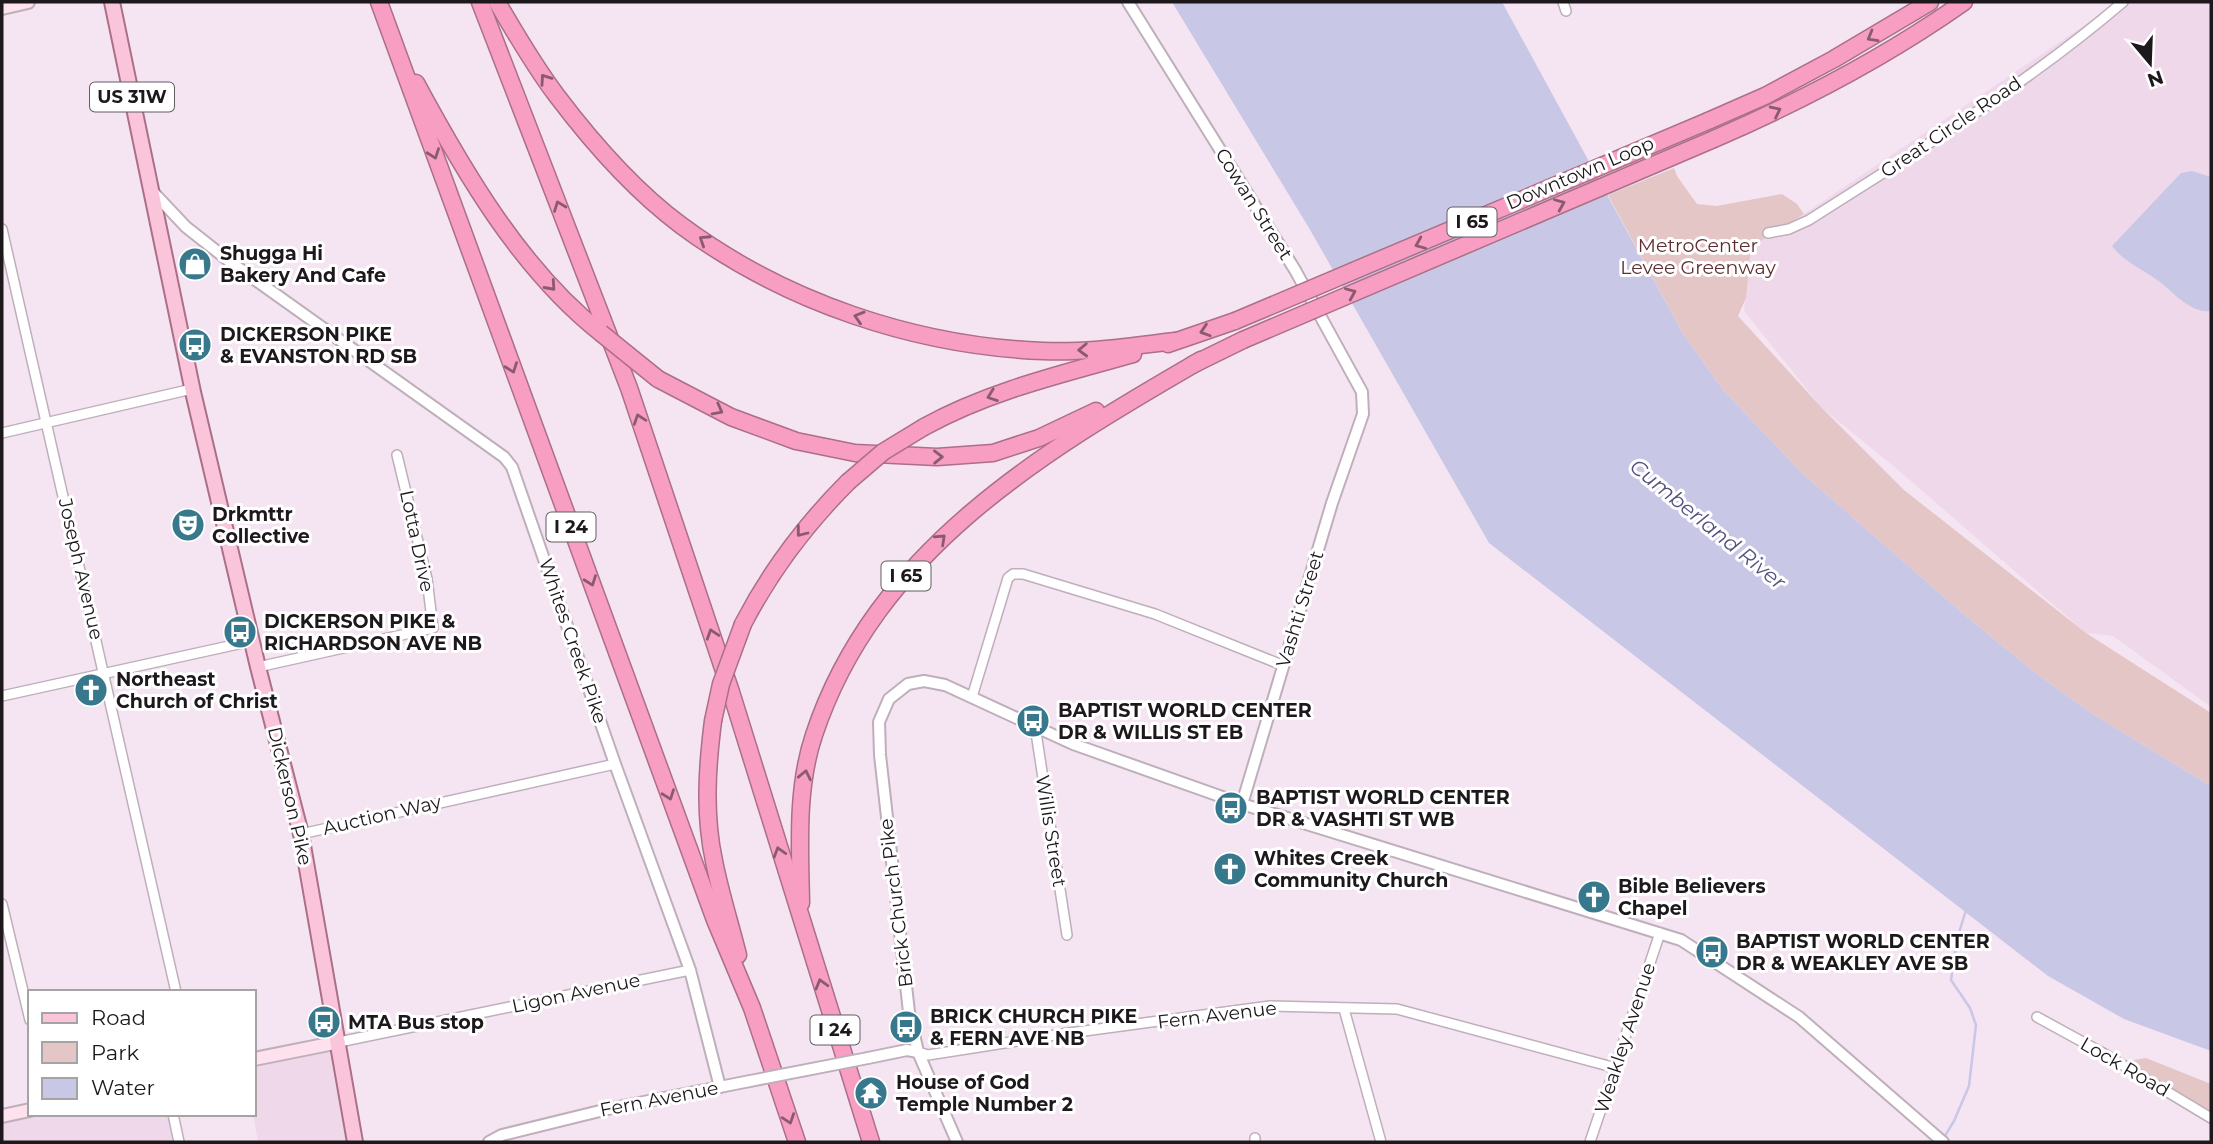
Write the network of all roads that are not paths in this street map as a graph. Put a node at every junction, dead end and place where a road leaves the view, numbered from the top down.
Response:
1 (28, 2) edge
2 (113, 2) edge
3 (379, 2) edge
4 (480, 2) edge
5 (497, 2) edge
6 (1128, 2) edge
7 (1930, 2) edge
8 (1964, 2) edge
9 (2123, 2) edge
10 (2, 8) edge
11 (396, 43) junction
12 (153, 192) junction
13 (2, 229) edge
14 (1768, 233) dead end
15 (1175, 341) junction
16 (1201, 360) junction
17 (192, 389) junction
18 (1363, 414) joint
19 (47, 421) junction
20 (2, 433) edge
21 (397, 455) dead end
22 (252, 641) junction
23 (1282, 665) junction
24 (258, 667) junction
25 (105, 674) junction
26 (2, 696) edge
27 (972, 697) junction
28 (1035, 726) junction
29 (615, 764) junction
30 (1241, 804) junction
31 (301, 834) junction
32 (2, 904) edge
33 (802, 916) junction
34 (1660, 933) junction
35 (1067, 935) dead end
36 (690, 970) junction
37 (176, 990) edge
38 (752, 1008) junction
39 (1343, 1009) junction
40 (28, 1012) edge
41 (2037, 1017) dead end
42 (339, 1042) junction
43 (918, 1052) junction
44 (256, 1059) edge
45 (1616, 1068) junction
46 (720, 1087) junction
47 (28, 1110) edge
48 (2, 1116) edge
49 (173, 1116) edge
50 (2211, 1118) edge
51 (503, 1139) edge
52 (179, 1142) edge
53 (355, 1142) edge
54 (489, 1142) edge
55 (797, 1142) edge
56 (871, 1142) edge
57 (957, 1142) edge
58 (1381, 1142) edge
59 (1590, 1142) edge
60 (1943, 1142) edge

1 - 10 main road
2 - 12 main road, Dickerson Pike / US 31W
3 - 11 highway, I 24
33 -> 4 highway, I 24
15 -> 5 highway
6 - 18 street, Cowan Street
7 -> 15 highway, Downtown Loop / I 65, bridge
16 -> 8 highway, Downtown Loop / I 65, bridge
9 - 14 street, Great Circle Road
11 -> 16 highway, bridge
11 -> 38 highway, I 24
12 - 17 main road, Dickerson Pike / US 31W
12 - 29 street, Whites Creek Pike
13 - 19 street, Joseph Avenue
15 -> 38 highway, I 65, bridge
33 -> 16 highway, I 65
17 - 19 street
17 - 22 main road, Dickerson Pike / US 31W
18 - 23 street, Vashti Street
19 - 20 street
19 - 25 street, Joseph Avenue
21 - 24 street, Lotta Drive
22 - 24 main road, Dickerson Pike / US 31W
22 - 25 street
23 - 27 street
23 - 30 street, Vashti Street
24 - 31 main road, Dickerson Pike / US 31W
25 - 26 street
25 - 37 street, Joseph Avenue
27 - 28 street
27 - 43 street, Brick Church Pike
28 - 30 street
28 - 35 street, Willis Street
29 - 31 street, Auction Way
29 - 36 street, Whites Creek Pike
30 - 34 street
31 - 42 main road, Dickerson Pike / US 31W
32 - 40 street
56 -> 33 highway, I 24
34 - 45 street, Weakley Avenue
34 - 60 street
36 - 42 street, Ligon Avenue
36 - 46 street, Whites Creek Pike
38 -> 55 highway, I 24
39 - 43 street, Fern Avenue
39 - 45 street, Fern Avenue
39 - 58 street
41 - 50 street, Lock Road
42 - 44 main road
42 - 53 main road, Dickerson Pike / US 31W
43 - 46 street, Fern Avenue, bridge
43 - 57 street, Brick Church Pike
45 - 59 street, Weakley Avenue
46 - 51 street, Fern Avenue
47 - 48 main road
49 - 52 street
51 - 54 street, Fern Avenue

